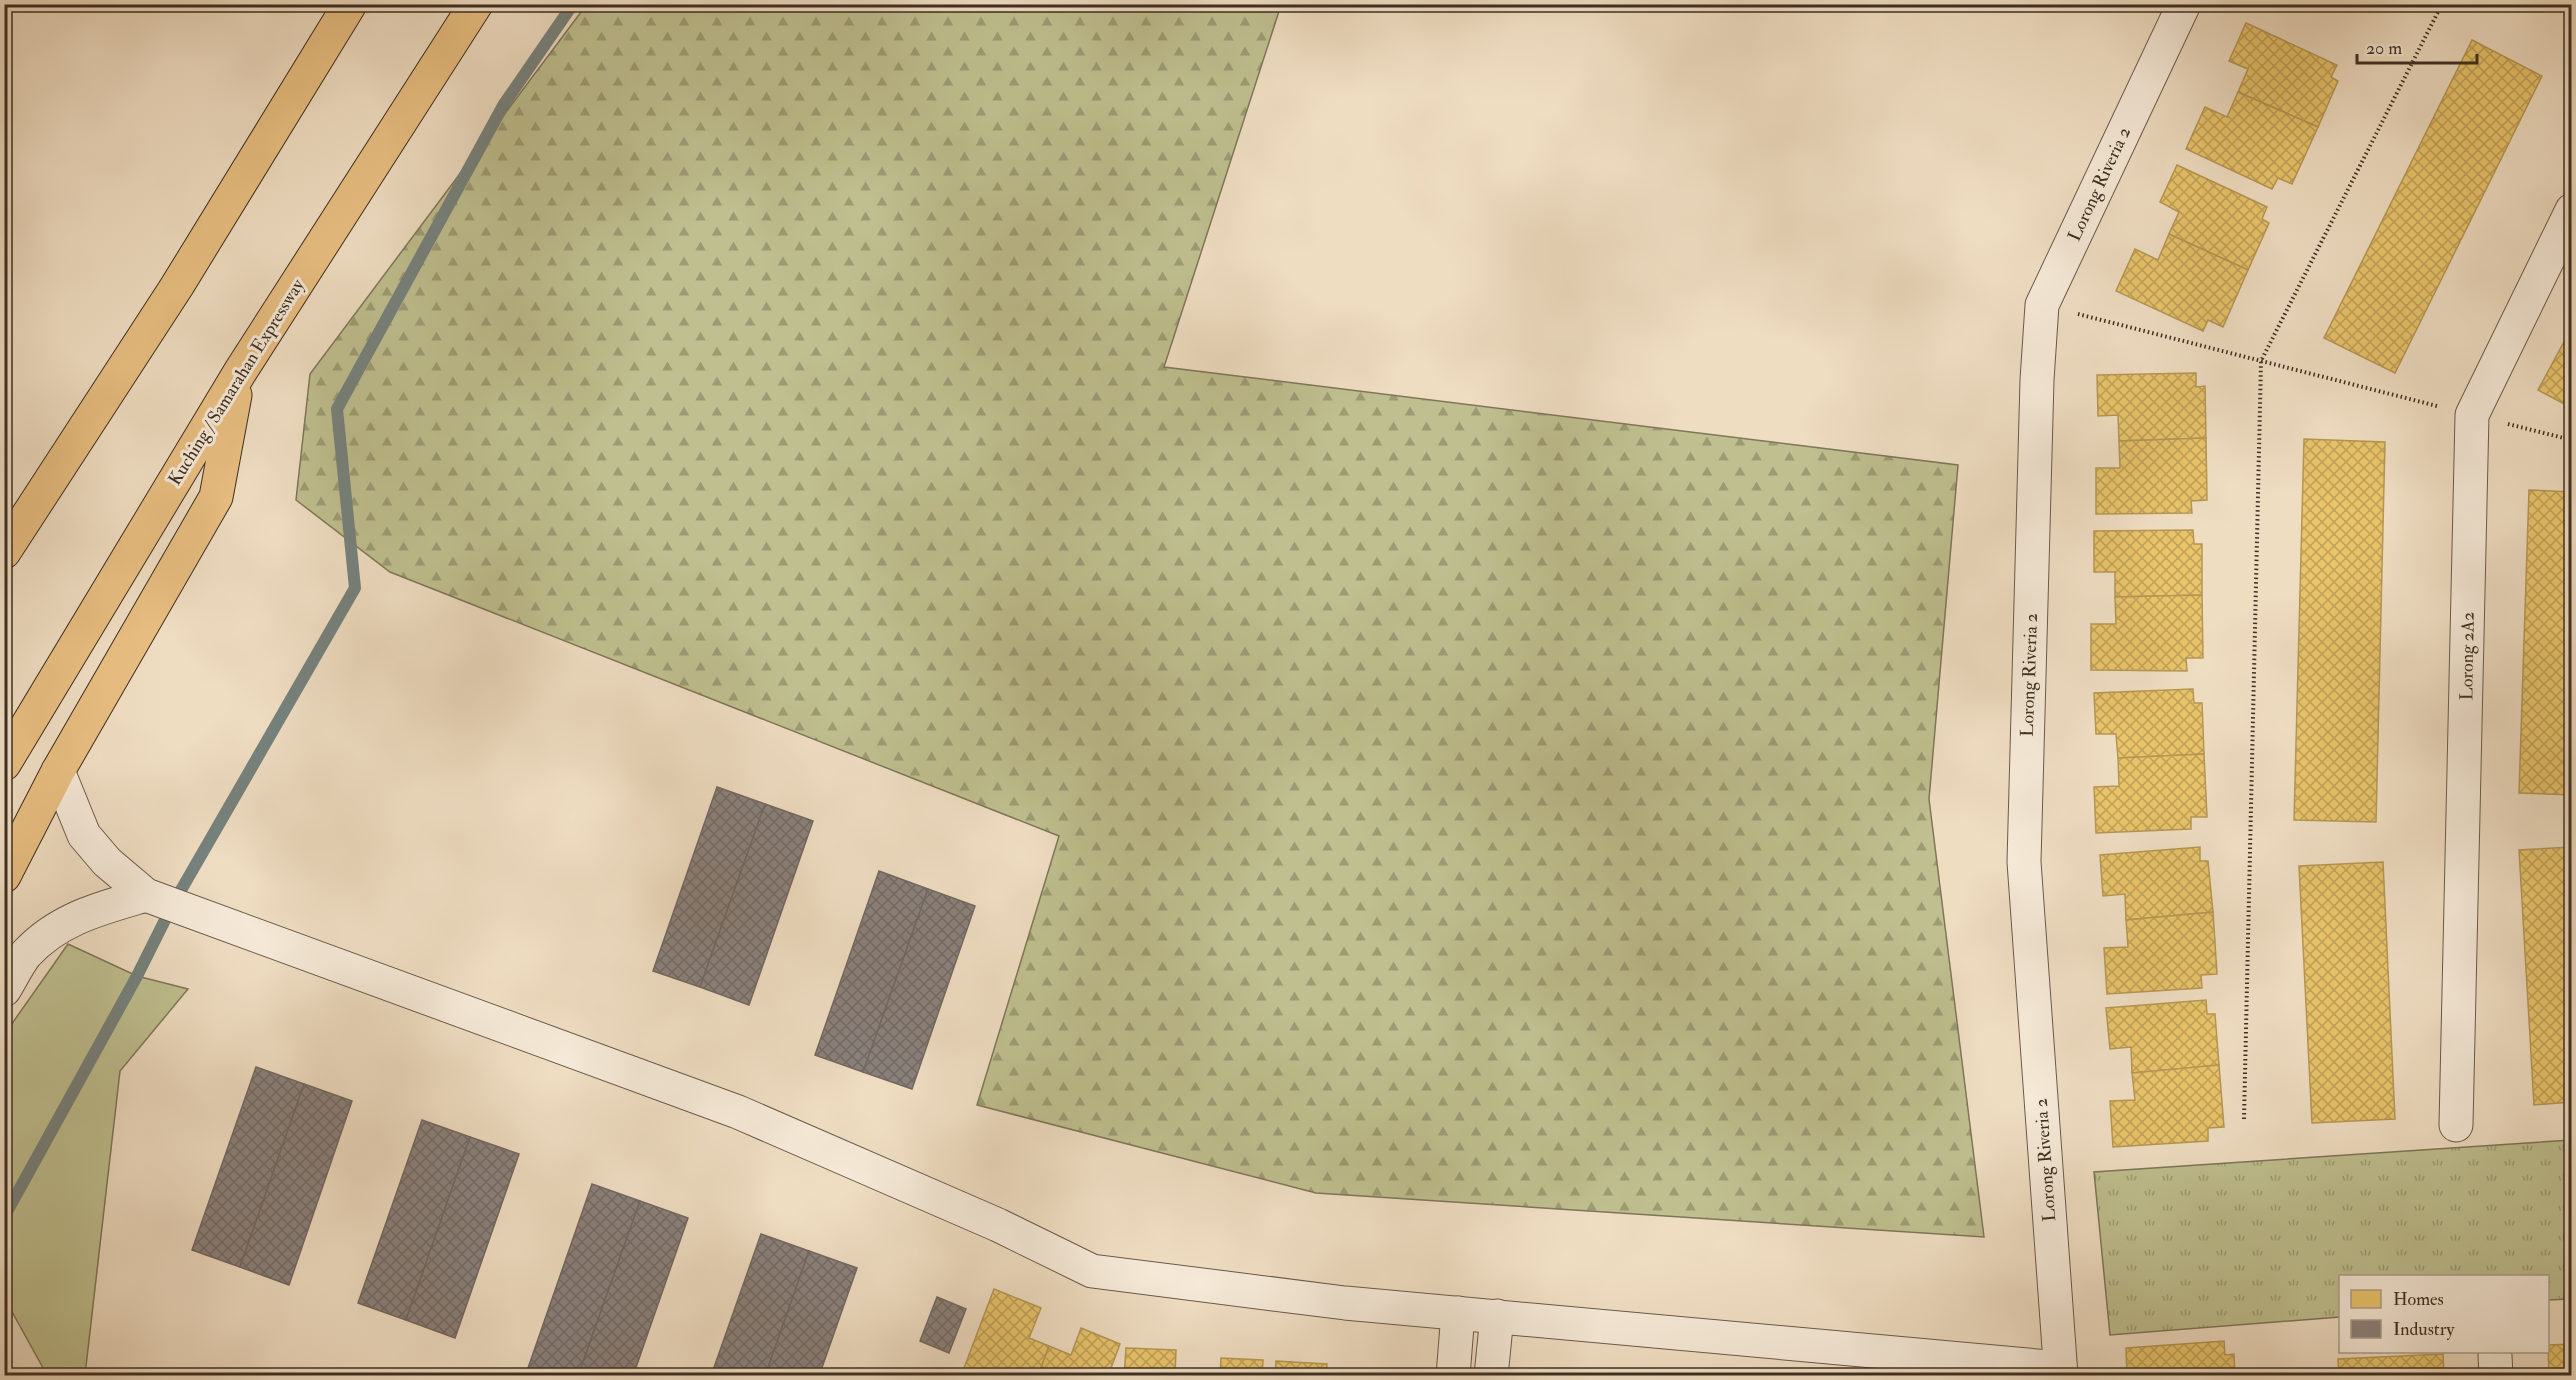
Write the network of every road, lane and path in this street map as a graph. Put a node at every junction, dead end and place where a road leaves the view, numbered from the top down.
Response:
1 (476, 4) edge
2 (2184, 4) edge
3 (2442, 4) edge
4 (344, 10) edge
5 (2571, 210) edge
6 (2042, 305) junction
7 (2261, 361) junction
8 (240, 372) junction
9 (2472, 415) junction
10 (2571, 440) edge
11 (6, 549) edge
12 (4, 764) edge
13 (58, 771) junction
14 (4, 876) edge
15 (146, 895) junction
16 (4, 990) edge
17 (2244, 1119) dead end
18 (2456, 1125) dead end
19 (1458, 1313) junction
20 (1497, 1316) junction
21 (2060, 1372) edge
22 (1454, 1376) edge
23 (1491, 1376) edge

1 - 8 highway, Kuching / Samarahan Expressway
2 - 6 street, Lorong Riveria 2
3 - 7 path
4 - 11 highway
5 - 9 street, Lorong 2A2
6 - 7 path
6 - 21 street, Lorong Riveria 2
7 - 9 path
7 - 17 path
8 - 12 highway, Kuching / Samarahan Expressway
8 - 13 highway
9 - 10 path
9 - 18 street, Lorong 2A2
13 - 14 highway
13 - 15 street
15 - 16 street
15 - 19 street
19 - 20 street
19 - 22 street
20 - 21 street
20 - 23 street

